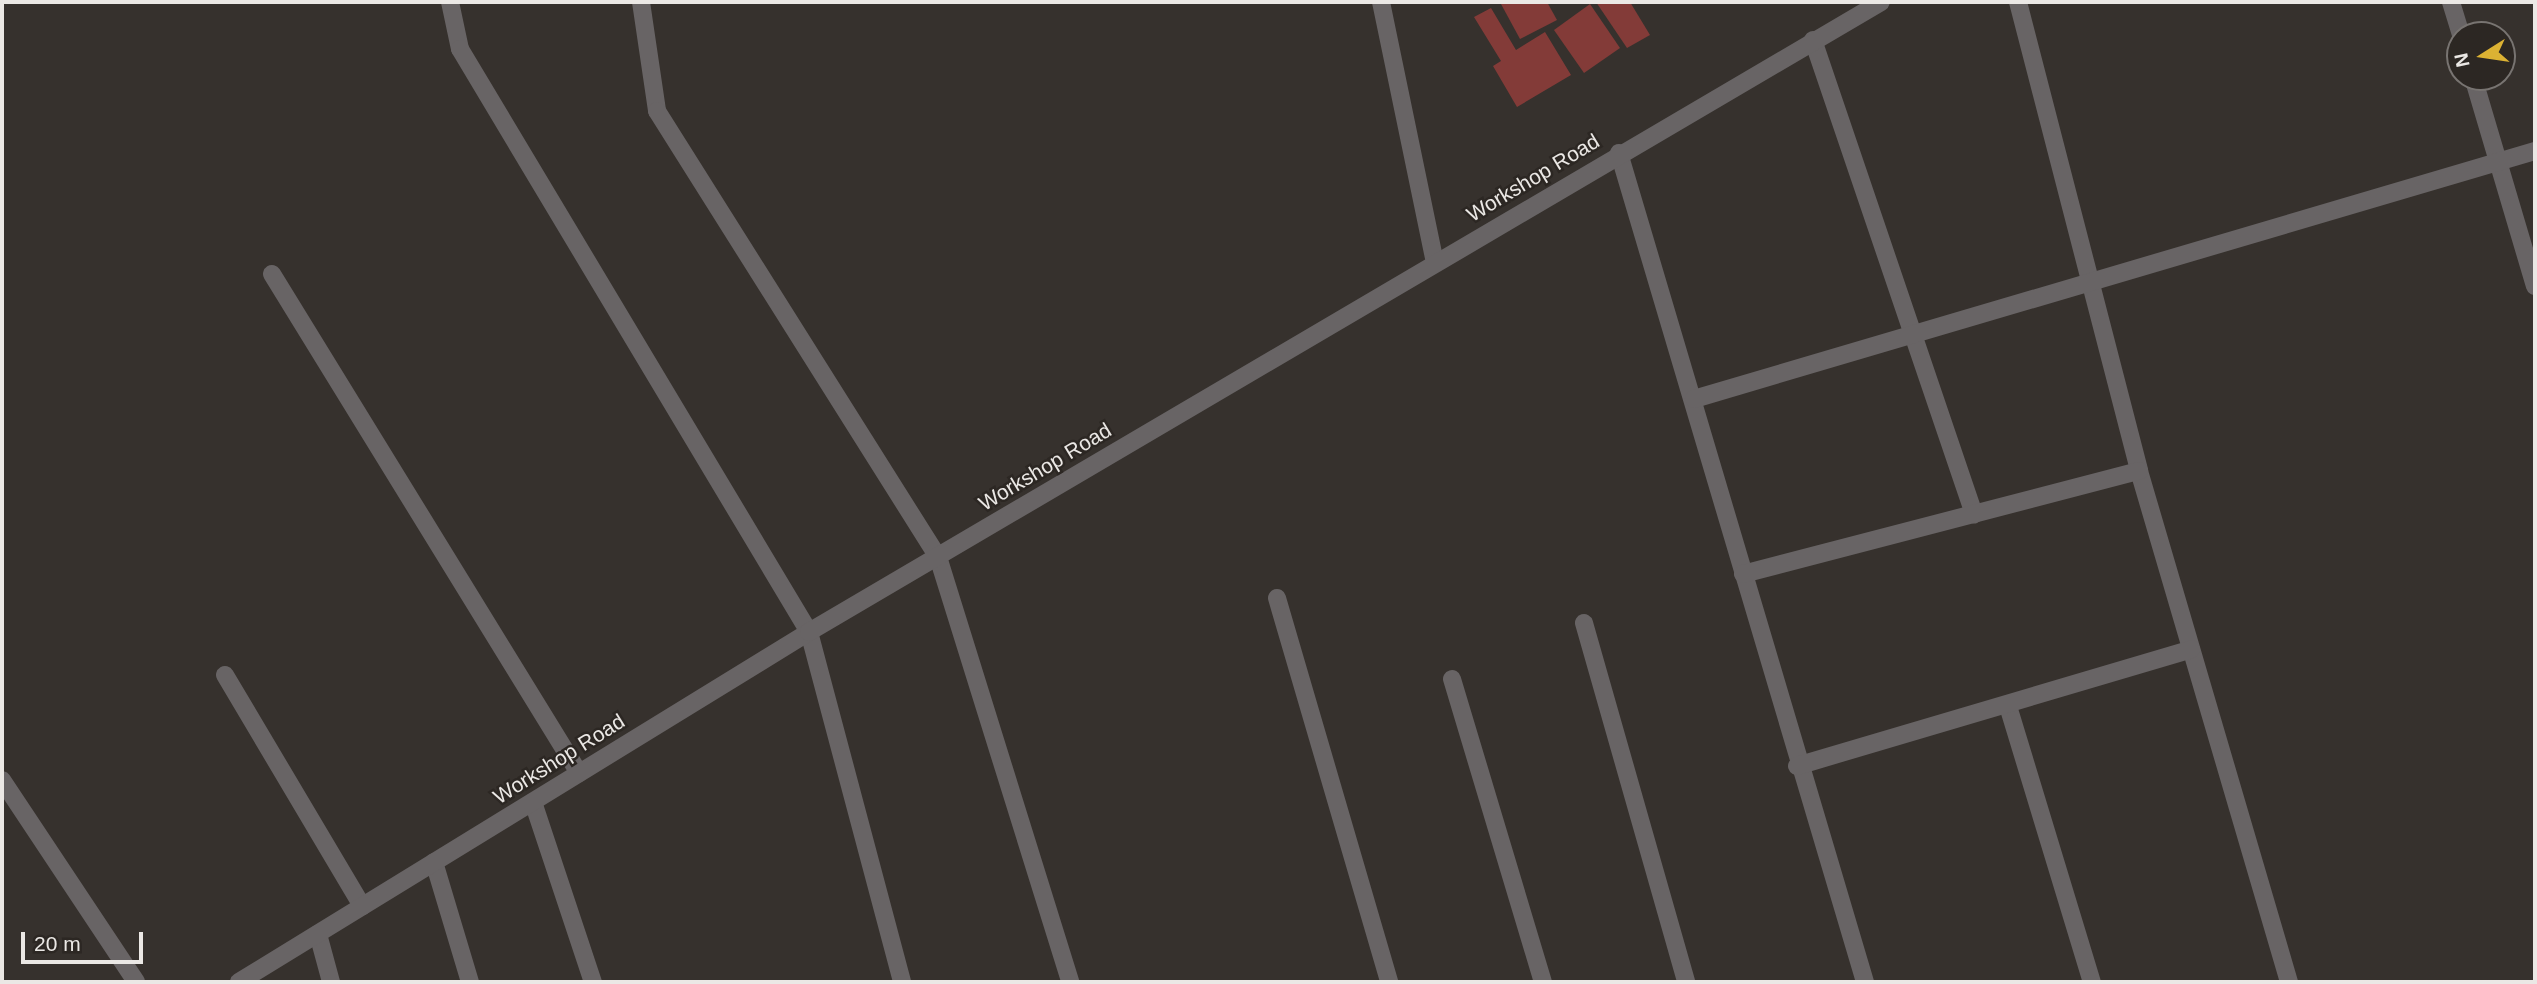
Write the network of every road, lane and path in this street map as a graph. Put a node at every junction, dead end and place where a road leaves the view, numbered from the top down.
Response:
1 (450, 2) edge
2 (641, 2) edge
3 (1381, 2) edge
4 (1881, 2) edge
5 (2018, 2) edge
6 (2451, 2) edge
7 (2456, 21) edge
8 (1813, 40) junction
9 (2477, 91) edge
10 (2535, 151) edge
11 (1619, 153) junction
12 (2499, 162) junction
13 (1435, 262) junction
14 (272, 274) dead end
15 (2092, 281) junction
16 (2535, 286) edge
17 (1913, 335) junction
18 (1694, 399) junction
19 (2139, 471) junction
20 (1974, 514) junction
21 (938, 557) junction
22 (1743, 574) junction
23 (1277, 598) dead end
24 (1584, 624) dead end
25 (809, 632) junction
26 (2191, 649) junction
27 (225, 675) dead end
28 (1452, 680) dead end
29 (2008, 706) junction
30 (1797, 766) junction
31 (579, 773) junction
32 (2, 780) edge
33 (533, 802) junction
34 (434, 862) junction
35 (362, 906) junction
36 (318, 934) junction
37 (136, 982) edge
38 (239, 982) edge
39 (331, 982) edge
40 (470, 982) edge
41 (593, 982) edge
42 (902, 982) edge
43 (1070, 982) edge
44 (1389, 982) edge
45 (1543, 982) edge
46 (1686, 982) edge
47 (1865, 982) edge
48 (2092, 982) edge
49 (2289, 982) edge

1 - 25 street
2 - 21 street
3 - 13 street
4 - 8 street, Workshop Road
5 - 15 street
6 - 7 street
8 - 11 street, Workshop Road
8 - 17 street
9 - 12 street
10 - 12 street
11 - 13 street, Workshop Road
11 - 18 street
12 - 15 street
12 - 16 street
13 - 21 street, Workshop Road
14 - 31 street
15 - 17 street
15 - 19 street
17 - 18 street
17 - 20 street
18 - 22 street
19 - 20 street
19 - 26 street
20 - 22 street
21 - 25 street, Workshop Road
21 - 43 street
22 - 30 street
23 - 44 street
24 - 46 street
25 - 31 street, Workshop Road
25 - 42 street
26 - 29 street
26 - 49 street
27 - 35 street
28 - 45 street
29 - 30 street
29 - 48 street
30 - 47 street
31 - 33 street, Workshop Road
32 - 37 street
33 - 34 street, Workshop Road
33 - 41 street
34 - 35 street, Workshop Road
34 - 40 street
35 - 36 street, Workshop Road
36 - 38 street, Workshop Road
36 - 39 street

